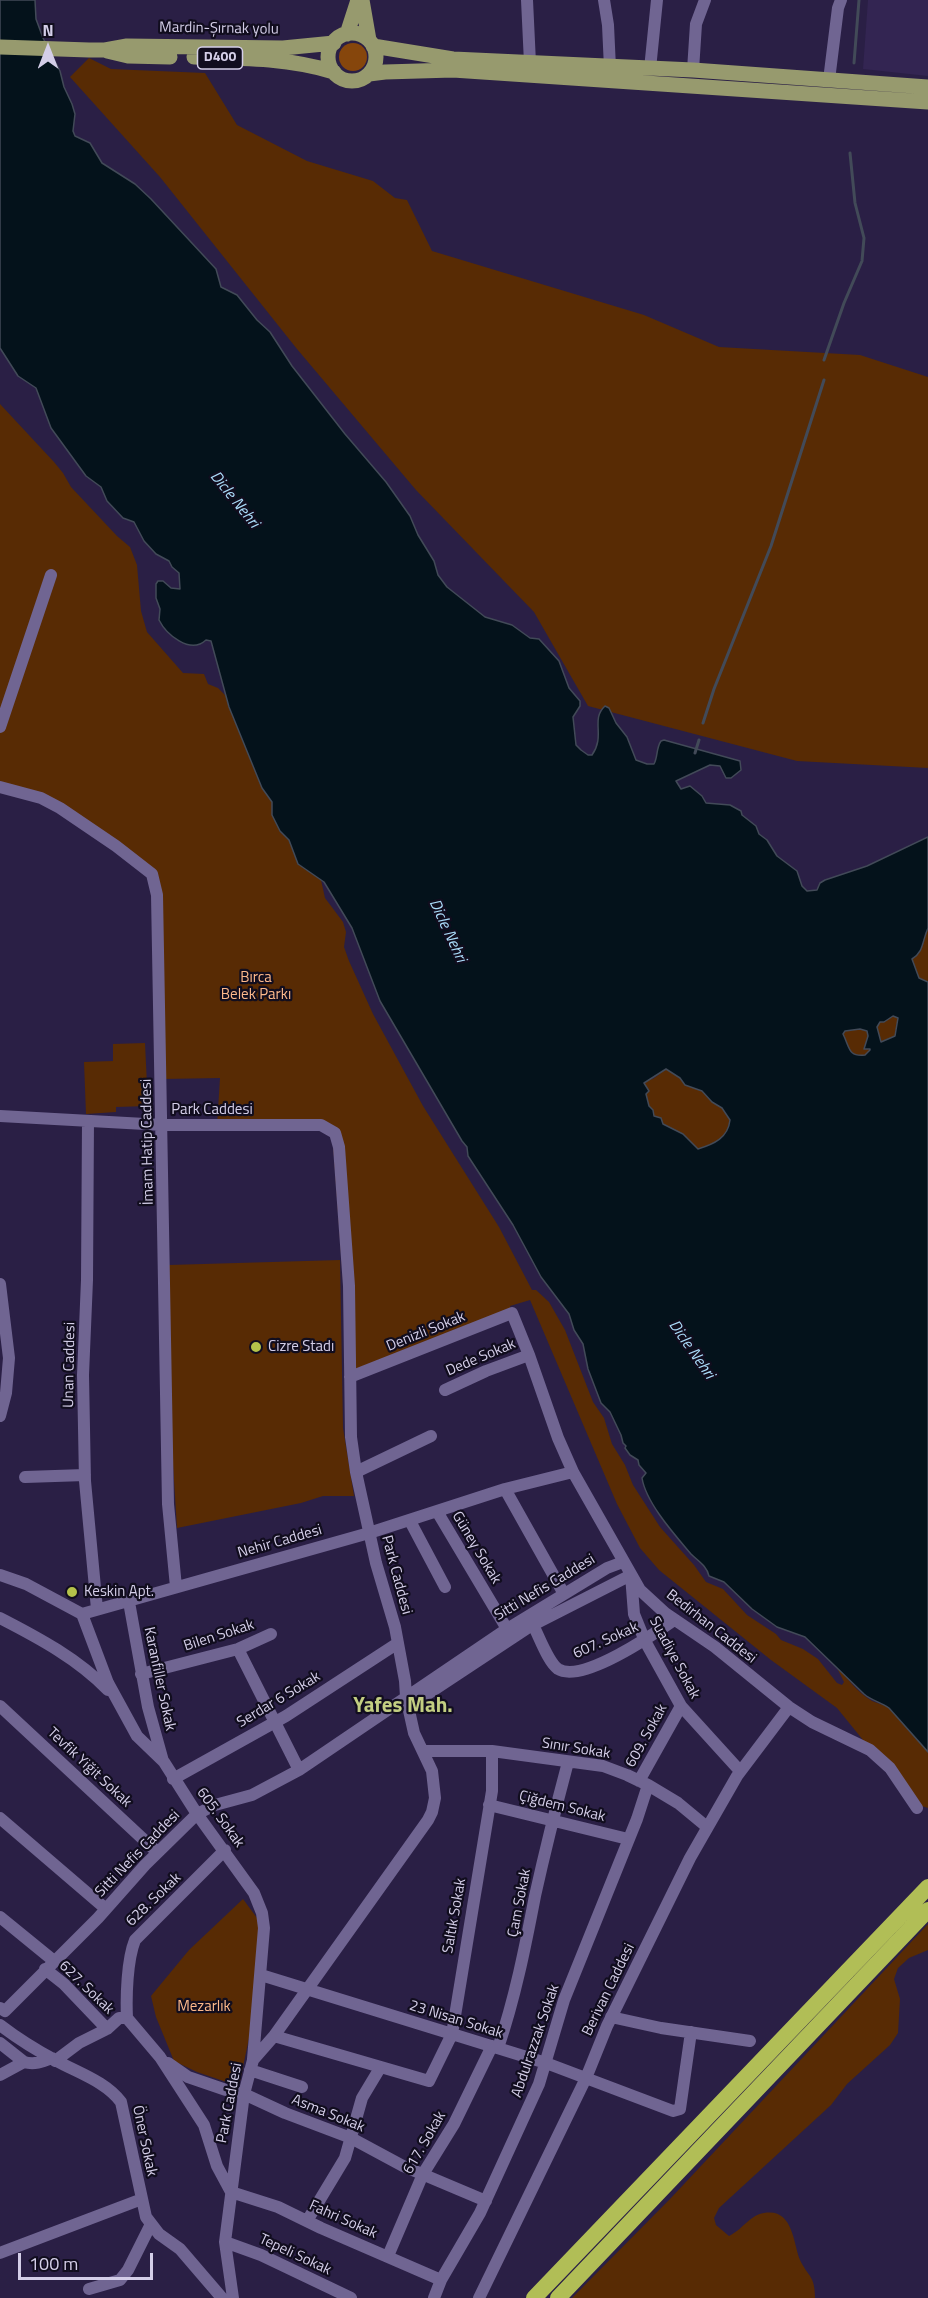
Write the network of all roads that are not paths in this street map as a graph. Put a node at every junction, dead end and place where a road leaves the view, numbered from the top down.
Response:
1 (360, 0) edge
2 (527, 0) edge
3 (604, 0) edge
4 (657, 0) edge
5 (705, 0) edge
6 (841, 0) edge
7 (340, 38) junction
8 (371, 43) junction
9 (0, 47) edge
10 (105, 50) junction
11 (530, 63) junction
12 (610, 68) junction
13 (650, 69) junction
14 (693, 70) junction
15 (334, 72) junction
16 (369, 74) junction
17 (829, 80) junction
18 (928, 87) edge
19 (928, 102) edge
20 (51, 575) dead end
21 (0, 727) edge
22 (0, 787) edge
23 (0, 1116) edge
24 (88, 1121) junction
25 (163, 1125) junction
26 (0, 1284) edge
27 (512, 1313) joint
28 (529, 1355) junction
29 (350, 1377) junction
30 (445, 1390) dead end
31 (0, 1416) edge
32 (431, 1436) dead end
33 (356, 1472) junction
34 (573, 1472) junction
35 (85, 1475) junction
36 (25, 1477) dead end
37 (505, 1489) junction
38 (438, 1512) junction
39 (410, 1521) junction
40 (369, 1533) junction
41 (623, 1562) junction
42 (0, 1575) edge
43 (631, 1575) junction
44 (176, 1587) junction
45 (445, 1587) dead end
46 (564, 1594) junction
47 (129, 1602) junction
48 (97, 1609) junction
49 (82, 1614) junction
50 (0, 1618) edge
51 (675, 1620) junction
52 (533, 1625) junction
53 (507, 1629) junction
54 (271, 1634) dead end
55 (645, 1641) junction
56 (398, 1643) junction
57 (238, 1649) junction
58 (141, 1674) junction
59 (117, 1700) junction
60 (407, 1702) junction
61 (0, 1706) edge
62 (681, 1706) junction
63 (789, 1707) junction
64 (274, 1723) junction
65 (423, 1751) junction
66 (492, 1751) junction
67 (164, 1762) junction
68 (568, 1762) junction
69 (299, 1770) junction
70 (740, 1771) junction
71 (173, 1779) junction
72 (644, 1783) junction
73 (489, 1805) junction
74 (917, 1808) dead end
75 (197, 1814) junction
76 (0, 1818) edge
77 (553, 1820) junction
78 (707, 1827) junction
79 (628, 1839) junction
80 (225, 1850) junction
81 (157, 1852) junction
82 (928, 1887) edge
83 (106, 1909) junction
84 (928, 1910) edge
85 (0, 1917) edge
86 (49, 1965) junction
87 (261, 1975) junction
88 (307, 1989) junction
89 (2, 2009) edge
90 (611, 2017) junction
91 (128, 2018) junction
92 (0, 2025) edge
93 (107, 2029) junction
94 (691, 2032) junction
95 (452, 2034) junction
96 (274, 2036) junction
97 (750, 2041) dead end
98 (0, 2043) edge
99 (495, 2047) junction
100 (160, 2057) junction
101 (54, 2059) junction
102 (24, 2062) junction
103 (546, 2063) junction
104 (251, 2065) junction
105 (380, 2068) junction
106 (0, 2075) edge
107 (586, 2078) junction
108 (302, 2086) dead end
109 (244, 2094) junction
110 (351, 2138) junction
111 (423, 2174) junction
112 (231, 2192) junction
113 (142, 2199) junction
114 (486, 2201) junction
115 (307, 2221) junction
116 (151, 2224) junction
117 (225, 2242) junction
118 (0, 2253) edge
119 (388, 2256) junction
120 (441, 2280) junction
121 (89, 2289) dead end
122 (222, 2298) edge
123 (233, 2298) edge
124 (351, 2298) edge
125 (434, 2298) edge
126 (479, 2298) edge
127 (534, 2298) edge
128 (558, 2298) edge

1 - 7 main road
1 - 8 main road
2 - 11 street
3 - 12 street
4 - 13 street
5 - 14 street
6 - 17 street
7 - 8 main road
7 - 10 main road, Mardin-Şırnak yolu / D400
7 - 15 main road
8 - 11 main road
8 - 16 main road
9 - 10 main road, Mardin-Şırnak yolu / D400
10 - 15 main road, Mardin-Şırnak yolu / D400
11 - 12 main road
12 - 13 main road
13 - 14 main road
14 - 17 main road
15 - 16 main road
16 - 19 main road
17 - 18 main road
20 - 21 street
22 - 25 street, İmam Hatip Caddesi
23 - 24 street, Park Caddesi
24 - 25 street, Park Caddesi
24 - 35 street, Unan Caddesi
25 - 29 street, Park Caddesi
25 - 44 street, İmam Hatip Caddesi
26 - 31 street
27 - 28 street, Bedirhan Caddesi
27 - 29 street, Denizli Sokak
28 - 30 street, Dede Sokak
28 - 34 street, Bedirhan Caddesi
29 - 33 street, Park Caddesi
32 - 33 street
33 - 40 street, Park Caddesi
34 - 37 street, Nehir Caddesi
34 - 41 street, Bedirhan Caddesi
35 - 36 street
35 - 48 street, Unan Caddesi
37 - 38 street, Nehir Caddesi
37 - 46 street
38 - 39 street, Nehir Caddesi
38 - 53 street, Güney Sokak
39 - 40 street, Nehir Caddesi
39 - 45 street
40 - 44 street, Nehir Caddesi
40 - 56 street, Park Caddesi
41 - 43 street, Bedirhan Caddesi
41 - 46 street, Sitti Nefis Caddesi
42 - 49 street
43 - 51 street, Bedirhan Caddesi
43 - 52 street
43 - 55 street, Suadiye Sokak
44 - 47 street, Nehir Caddesi
46 - 53 street, Sitti Nefis Caddesi
47 - 48 street, Nehir Caddesi
47 - 58 street, Karanfiller Sokak
48 - 49 street, Nehir Caddesi
49 - 59 street, 605. Sokak
50 - 59 street
51 - 55 street, 607. Sokak
51 - 63 street, Bedirhan Caddesi
52 - 55 street, 607. Sokak
52 - 60 street
53 - 60 street, Sitti Nefis Caddesi
54 - 57 street, Bilen Sokak
55 - 62 street, Suadiye Sokak
56 - 60 street, Park Caddesi
56 - 64 street, Serdar 6 Sokak
57 - 58 street, Bilen Sokak
57 - 64 street
58 - 67 street, Karanfiller Sokak
59 - 67 street, 605. Sokak
60 - 65 street, Park Caddesi
60 - 69 street, Sitti Nefis Caddesi
61 - 81 street, Tevfik Yiğit Sokak
62 - 70 street, Suadiye Sokak
62 - 72 street, 609. Sokak
63 - 70 street, Berivan Caddesi
63 - 74 street, Bedirhan Caddesi
64 - 69 street
64 - 71 street, Serdar 6 Sokak
65 - 66 street, Sınır Sokak
65 - 88 street, Park Caddesi
66 - 68 street, Sınır Sokak
66 - 73 street, Saltık Sokak
67 - 71 street, 605. Sokak
68 - 72 street, Sınır Sokak
68 - 77 street, Çam Sokak
69 - 75 street, Sitti Nefis Caddesi
70 - 78 street, Berivan Caddesi
71 - 75 street, 605. Sokak
72 - 78 street, Sınır Sokak
72 - 79 street, Abdulrazzak Sokak
73 - 77 street, Çiğdem Sokak
73 - 95 street, Saltık Sokak
75 - 80 street, 605. Sokak
75 - 81 street, Sitti Nefis Caddesi
76 - 83 street
77 - 79 street, Çiğdem Sokak
77 - 99 street, Çam Sokak
78 - 90 street, Berivan Caddesi
79 - 103 street, Abdulrazzak Sokak
80 - 87 street, 605. Sokak
80 - 91 street, 628. Sokak
81 - 83 street, Sitti Nefis Caddesi
82 - 127 highway
83 - 86 street, Sitti Nefis Caddesi
84 - 128 highway
85 - 86 street, 627. Sokak
86 - 89 street, Sitti Nefis Caddesi
86 - 93 street, 627. Sokak
87 - 88 street, 23 Nisan Sokak
87 - 104 street, 605. Sokak
88 - 95 street, 23 Nisan Sokak
88 - 96 street, Park Caddesi
90 - 94 street
90 - 107 street, Berivan Caddesi
91 - 93 street
91 - 100 street
92 - 101 street, Öner Sokak
93 - 101 street
94 - 97 street
94 - 107 street, 23 Nisan Sokak
95 - 99 street, 23 Nisan Sokak
95 - 105 street, Saltık Sokak
96 - 104 street, Park Caddesi
96 - 105 street
98 - 102 street
99 - 103 street, 23 Nisan Sokak
99 - 111 street, 617. Sokak
100 - 109 street, Asma Sokak
100 - 112 street
101 - 102 street
101 - 113 street, Öner Sokak
102 - 106 street
103 - 107 street, 23 Nisan Sokak
103 - 114 street, Abdulrazzak Sokak
104 - 108 street
104 - 109 street, Park Caddesi
105 - 110 street
107 - 126 street, Berivan Caddesi
109 - 110 street, Asma Sokak
109 - 112 street, Park Caddesi
110 - 111 street, Asma Sokak
110 - 115 street
111 - 114 street, Asma Sokak
111 - 119 street, 617. Sokak
112 - 115 street, Fahri Sokak
112 - 117 street, Park Caddesi
113 - 116 street, Öner Sokak
113 - 118 street
114 - 120 street, Abdulrazzak Sokak
115 - 119 street, Fahri Sokak
116 - 121 street
116 - 122 street, Öner Sokak
117 - 123 street, Park Caddesi
117 - 124 street, Tepeli Sokak
119 - 120 street, Fahri Sokak
120 - 125 street, Abdulrazzak Sokak

